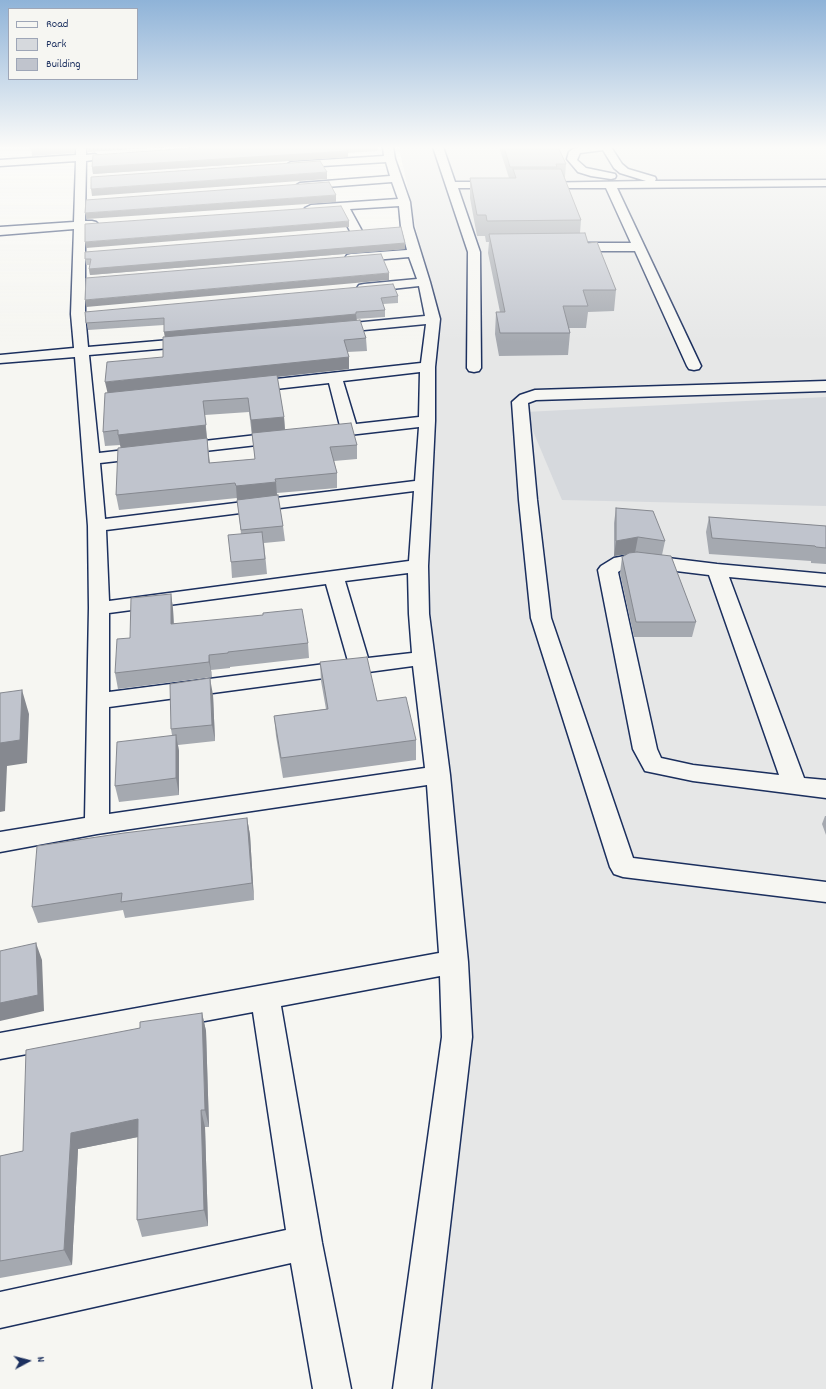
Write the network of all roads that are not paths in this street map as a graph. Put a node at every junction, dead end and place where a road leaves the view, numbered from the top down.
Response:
1 (81, 212) edge
2 (346, 212) edge
3 (402, 212) edge
4 (461, 212) edge
5 (623, 212) edge
6 (102, 224) edge
7 (78, 225) junction
8 (371, 230) edge
9 (0, 231) edge
10 (356, 231) junction
11 (340, 232) edge
12 (608, 247) junction
13 (639, 247) junction
14 (473, 248) junction
15 (486, 248) dead end
16 (553, 248) edge
17 (414, 253) junction
18 (356, 258) junction
19 (340, 259) edge
20 (580, 260) edge
21 (366, 277) junction
22 (424, 282) junction
23 (355, 289) edge
24 (433, 319) junction
25 (316, 330) edge
26 (206, 341) edge
27 (81, 352) junction
28 (0, 360) edge
29 (694, 366) dead end
30 (428, 367) junction
31 (474, 368) dead end
32 (335, 378) junction
33 (826, 386) edge
34 (234, 388) edge
35 (427, 420) junction
36 (349, 430) junction
37 (92, 459) junction
38 (423, 485) junction
39 (97, 526) junction
40 (418, 566) junction
41 (717, 570) junction
42 (334, 577) junction
43 (826, 580) edge
44 (99, 608) junction
45 (423, 658) junction
46 (360, 666) junction
47 (98, 701) junction
48 (438, 775) junction
49 (795, 786) junction
50 (826, 789) edge
51 (97, 825) junction
52 (0, 842) edge
53 (826, 892) edge
54 (454, 962) junction
55 (265, 997) junction
56 (0, 1046) edge
57 (305, 1244) junction
58 (0, 1310) edge
59 (332, 1389) edge
60 (412, 1389) edge

1 - 7 street
2 - 10 street
3 - 17 street
4 - 14 street
5 - 13 street
6 - 7 street
7 - 9 street
7 - 27 street
8 - 10 street
10 - 11 street
12 - 13 street
12 - 16 street
12 - 20 street
13 - 29 street
14 - 15 street
14 - 31 street
17 - 18 street
17 - 22 street
18 - 19 street
18 - 21 street
21 - 22 street
21 - 23 street
22 - 24 street
24 - 25 street
24 - 30 street
26 - 27 street
27 - 28 street
27 - 37 street
30 - 32 street
30 - 35 street
32 - 34 street
32 - 36 street
33 - 53 street
35 - 36 street
35 - 38 street
36 - 37 street
37 - 39 street
38 - 39 street
38 - 40 street
39 - 44 street
40 - 42 street
40 - 45 street
41 - 43 street
41 - 49 street
41 - 49 street
42 - 44 street
42 - 46 street
44 - 47 street
45 - 46 street
45 - 48 street
46 - 47 street
47 - 51 street
48 - 51 street
48 - 54 street
49 - 50 street
51 - 52 street
54 - 55 street
54 - 60 street
55 - 56 street
55 - 57 street
57 - 58 street
57 - 59 street

